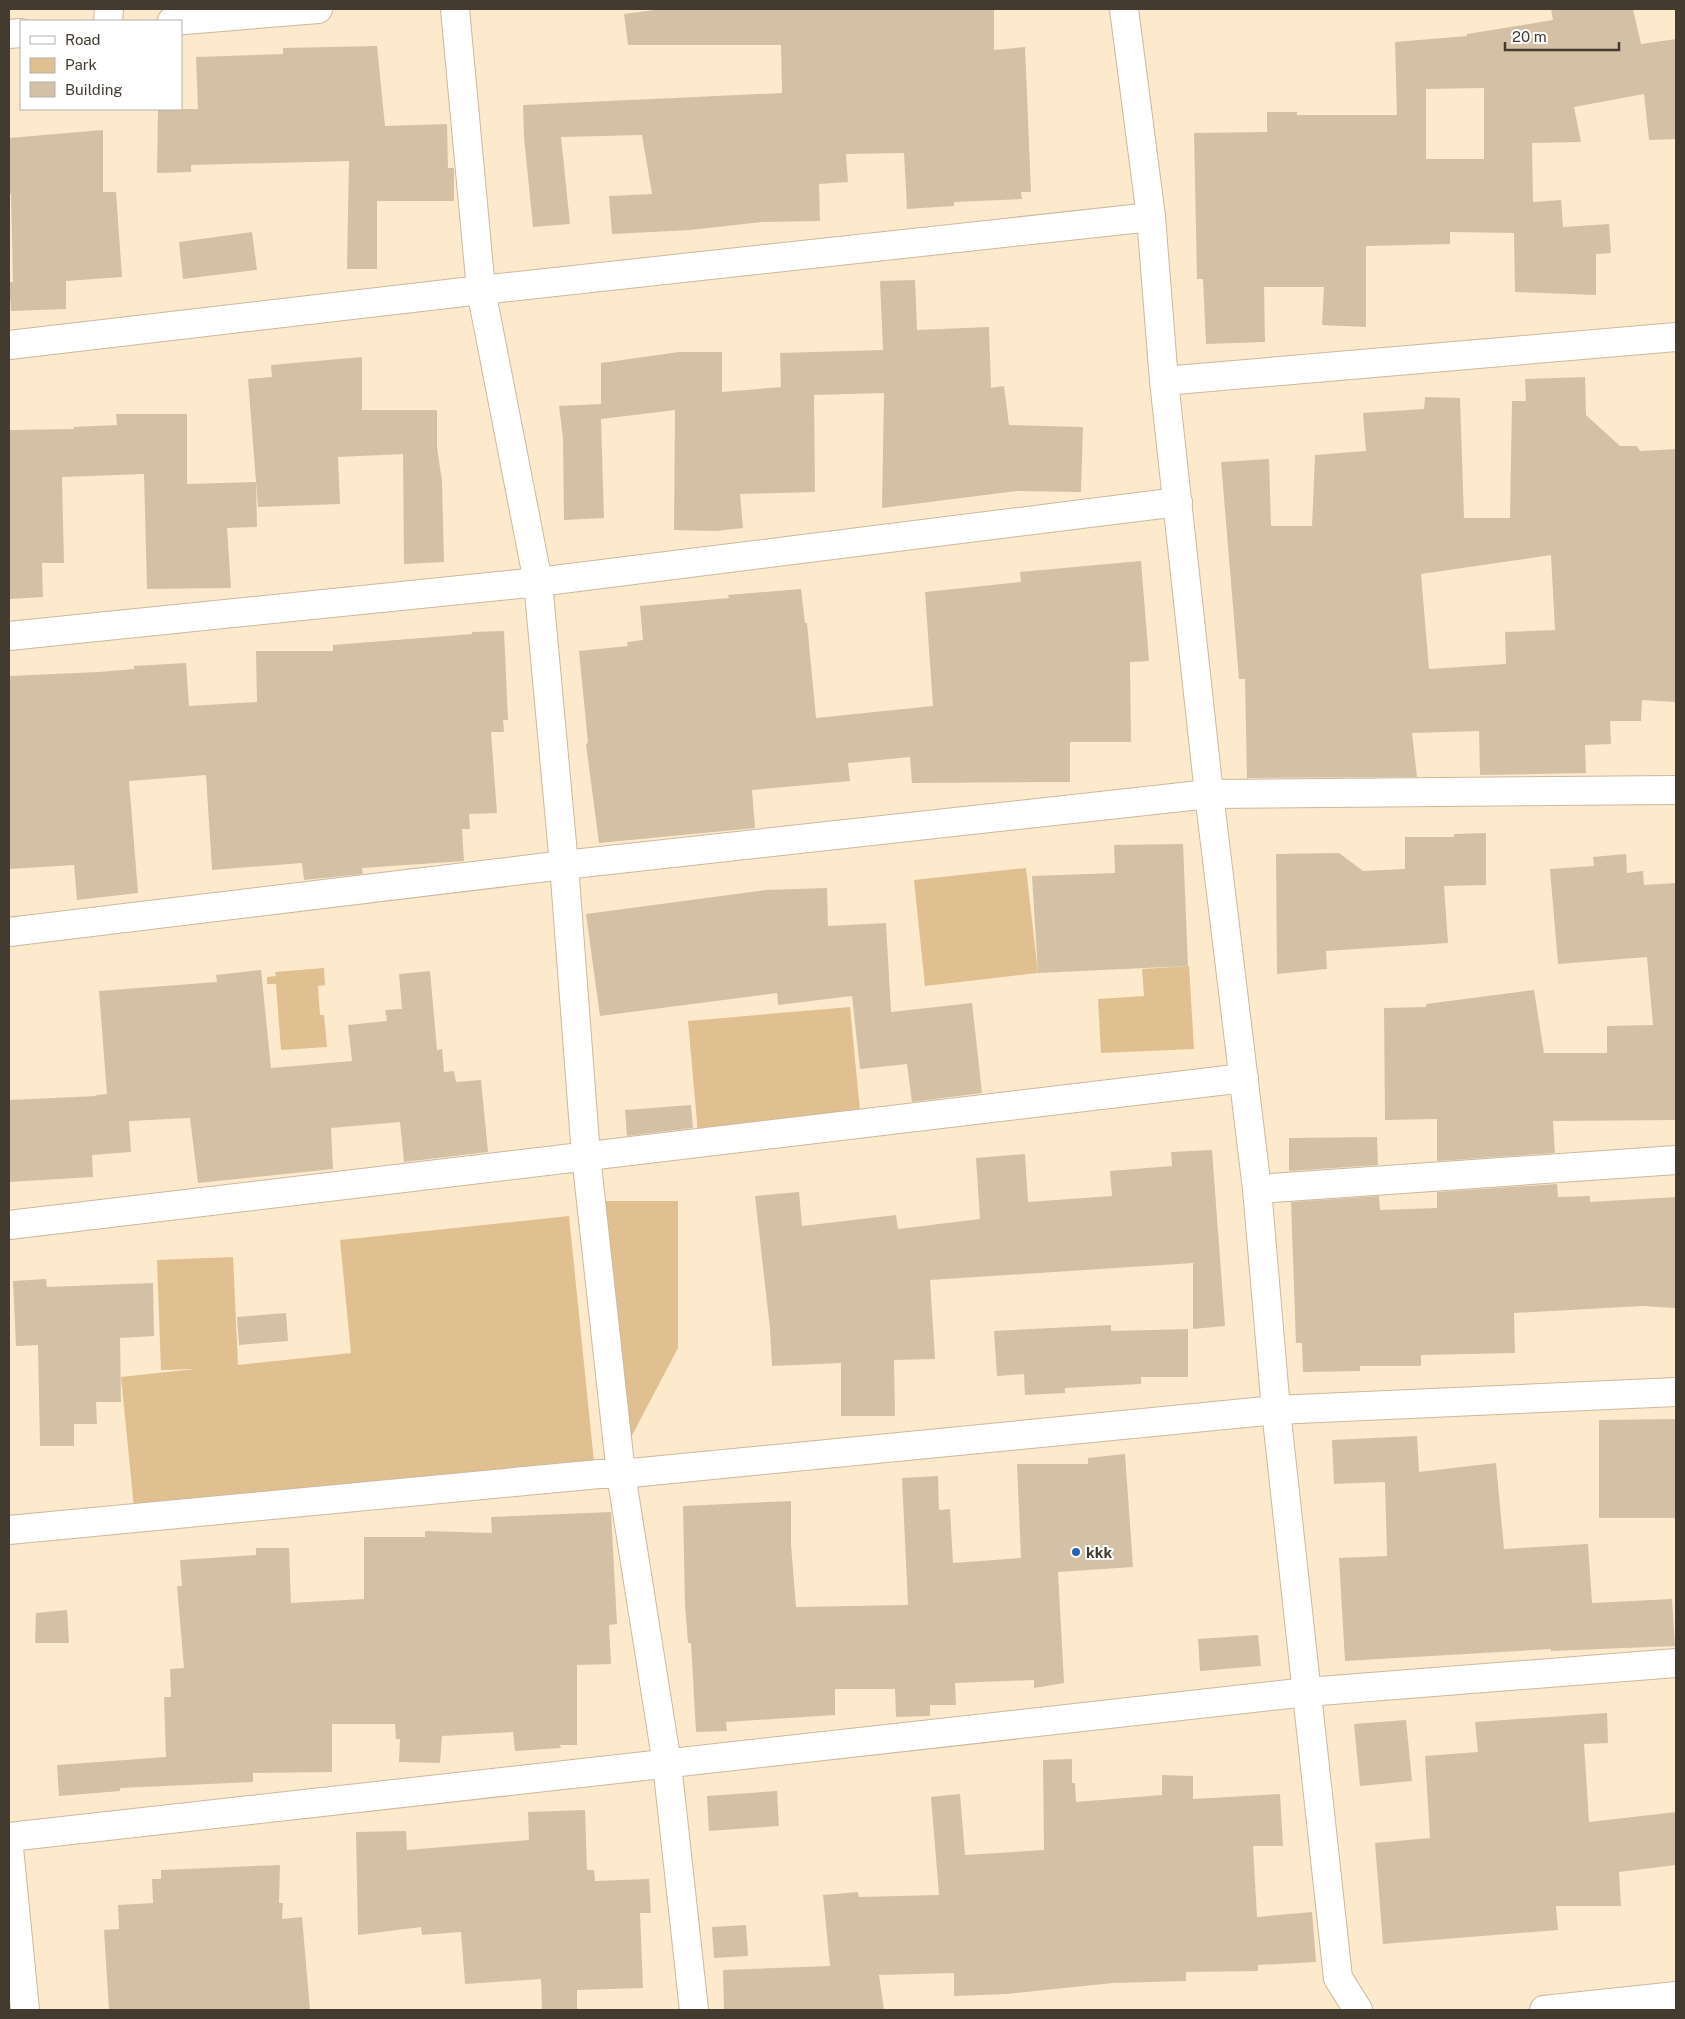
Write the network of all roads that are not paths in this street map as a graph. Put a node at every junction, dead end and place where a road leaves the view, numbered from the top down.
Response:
1 (318, 9) edge
2 (456, 9) edge
3 (1124, 9) edge
4 (182, 20) edge
5 (1150, 217) junction
6 (481, 290) junction
7 (1676, 337) edge
8 (9, 344) edge
9 (1164, 381) junction
10 (1178, 502) junction
11 (538, 582) junction
12 (9, 636) edge
13 (1676, 790) edge
14 (1209, 794) junction
15 (564, 865) junction
16 (9, 932) edge
17 (1244, 1078) junction
18 (586, 1156) junction
19 (1676, 1160) edge
20 (1257, 1189) junction
21 (9, 1225) edge
22 (1676, 1392) edge
23 (1276, 1410) junction
24 (621, 1474) junction
25 (9, 1530) edge
26 (1676, 1663) edge
27 (1307, 1692) junction
28 (667, 1764) junction
29 (9, 1837) edge
30 (9, 1848) edge
31 (1676, 1996) edge
32 (25, 2010) edge
33 (694, 2010) edge
34 (1358, 2010) edge
35 (1544, 2010) edge

1 - 4 street
2 - 6 street
3 - 5 street
5 - 6 street
5 - 9 street
6 - 8 street
6 - 11 street
7 - 9 street
9 - 10 street
10 - 11 street
10 - 14 street
11 - 12 street
11 - 15 street
13 - 14 street
14 - 15 street
14 - 17 street
15 - 16 street
15 - 18 street
17 - 18 street
17 - 20 street
18 - 21 street
18 - 24 street
19 - 20 street
20 - 23 street
22 - 23 street
23 - 24 street
23 - 27 street
24 - 25 street
24 - 28 street
26 - 27 street
27 - 28 street
27 - 34 street
28 - 29 street
28 - 33 street
30 - 32 street
31 - 35 street

